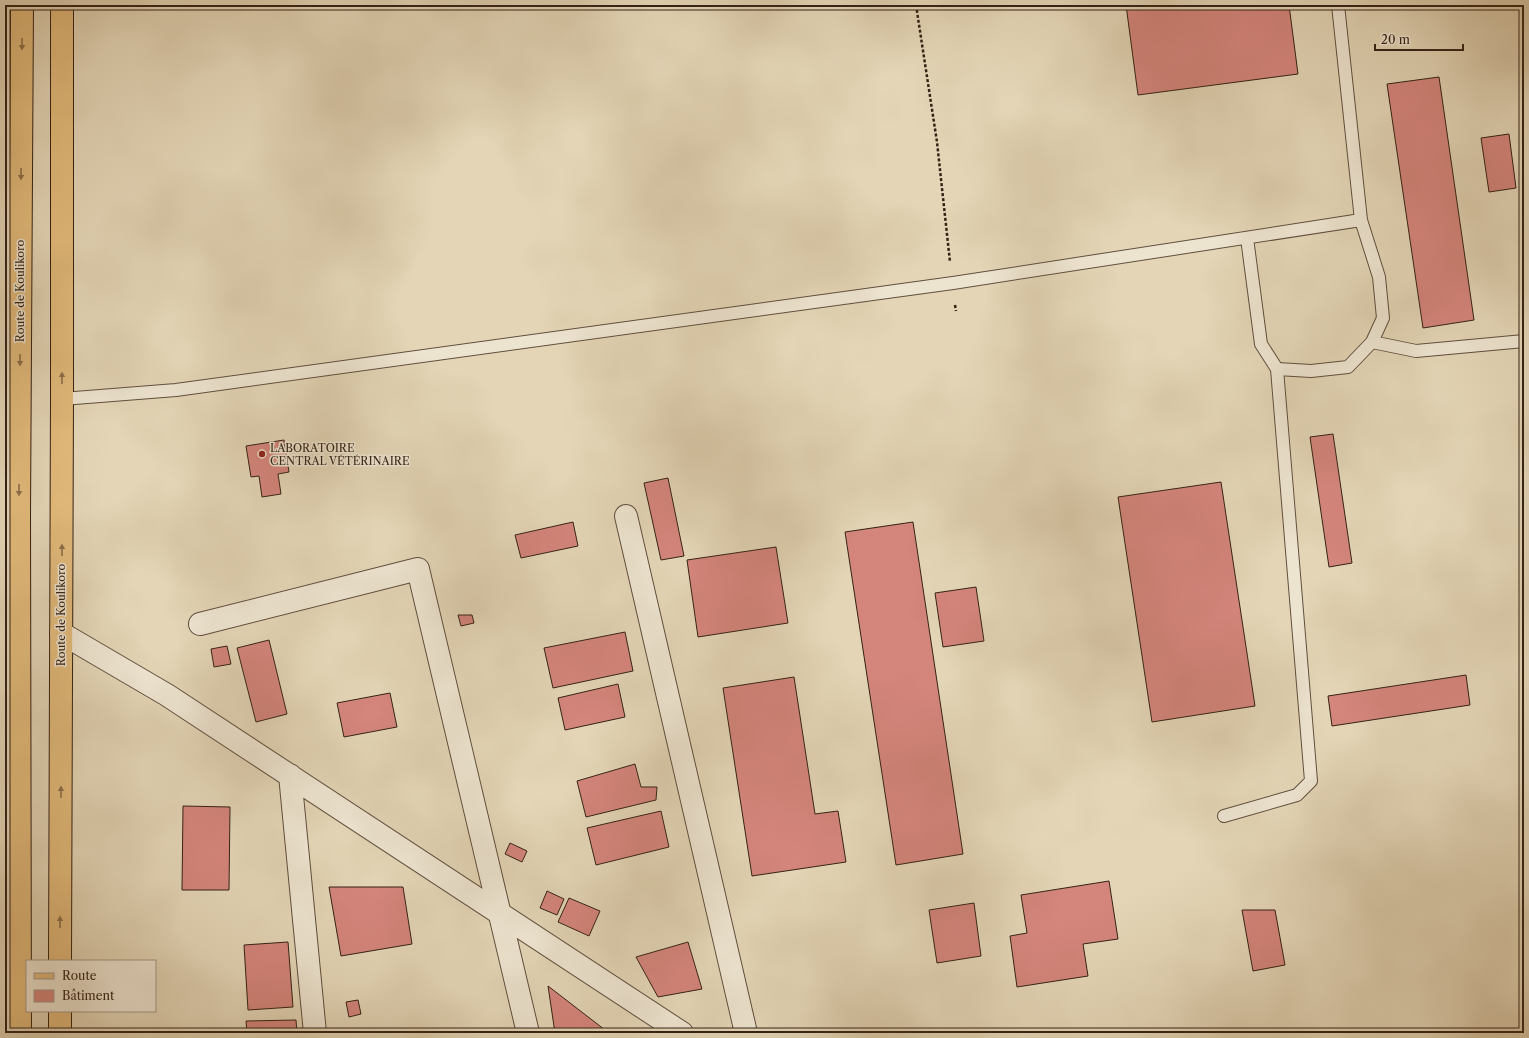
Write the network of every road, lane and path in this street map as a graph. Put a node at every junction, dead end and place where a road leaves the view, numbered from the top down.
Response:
1 (22, 5) edge
2 (62, 5) edge
3 (916, 5) edge
4 (1338, 5) edge
5 (1361, 220) junction
6 (1247, 238) junction
7 (953, 283) junction
8 (956, 311) dead end
9 (1524, 341) edge
10 (1372, 342) junction
11 (1277, 369) junction
12 (62, 399) junction
13 (12, 512) edge
14 (626, 516) dead end
15 (200, 624) dead end
16 (61, 633) junction
17 (12, 699) edge
18 (290, 775) junction
19 (1224, 816) dead end
20 (500, 914) junction
21 (60, 960) edge
22 (60, 1012) edge
23 (20, 1033) edge
24 (60, 1033) edge
25 (314, 1033) edge
26 (528, 1033) edge
27 (682, 1033) edge
28 (746, 1033) edge

1 -> 13 main road, Route de Koulikoro
12 -> 2 main road, Route de Koulikoro
3 - 7 path
4 - 5 lane
5 - 6 lane
5 - 10 lane
6 - 7 lane
6 - 11 lane
7 - 8 path
7 - 12 lane
9 - 10 lane
10 - 11 lane
11 - 19 lane
16 -> 12 main road, Route de Koulikoro
13 - 17 main road, Route de Koulikoro
14 - 28 street
15 - 20 street
16 - 18 street
21 -> 16 main road, Route de Koulikoro
17 - 23 main road, Route de Koulikoro
18 - 20 street
18 - 25 street
20 - 26 street
20 - 27 street
22 - 24 main road

